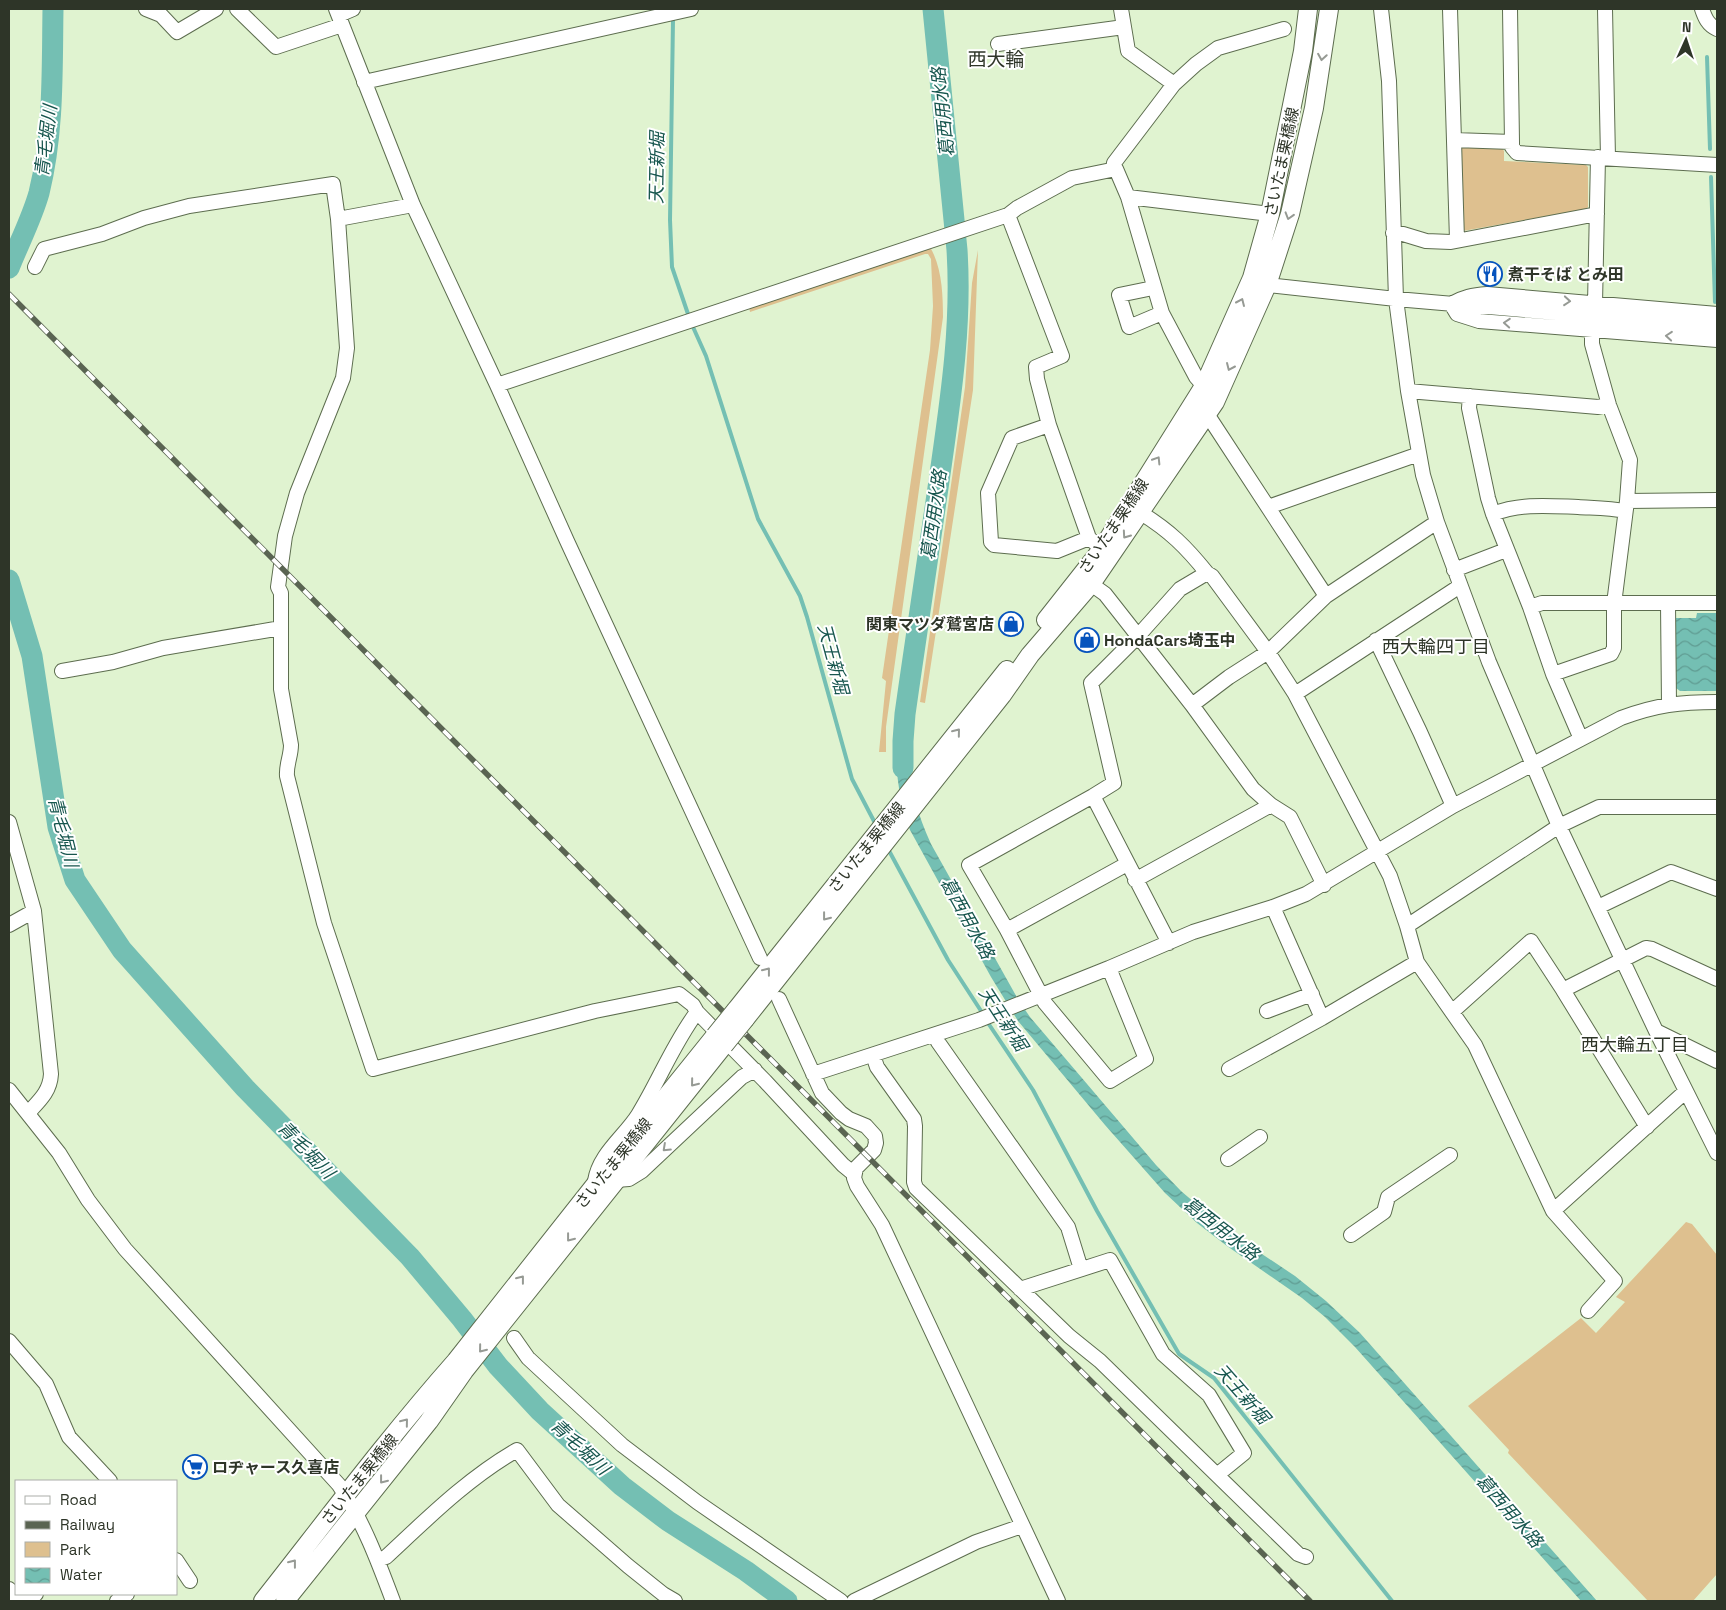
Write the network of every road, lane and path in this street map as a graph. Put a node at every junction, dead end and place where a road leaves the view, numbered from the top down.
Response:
1 (146, 9) edge
2 (216, 9) edge
3 (237, 9) edge
4 (353, 9) edge
5 (691, 9) edge
6 (1121, 9) edge
7 (1308, 9) edge
8 (1329, 9) edge
9 (1381, 9) edge
10 (1450, 9) edge
11 (1510, 9) edge
12 (1605, 9) edge
13 (1702, 9) edge
14 (339, 16) edge
15 (1124, 27) junction
16 (1284, 29) dead end
17 (1717, 29) edge
18 (998, 44) dead end
19 (364, 82) junction
20 (1174, 84) junction
21 (1454, 140) junction
22 (1512, 142) junction
23 (1603, 158) junction
24 (1717, 165) edge
25 (1113, 170) junction
26 (1128, 197) junction
27 (413, 204) junction
28 (1270, 214) junction
29 (1597, 214) junction
30 (1008, 215) junction
31 (338, 218) junction
32 (1393, 233) junction
33 (1457, 240) junction
34 (35, 267) dead end
35 (1260, 281) junction
36 (1153, 288) junction
37 (1396, 299) junction
38 (1451, 304) junction
39 (1596, 304) junction
40 (1162, 313) junction
41 (1717, 314) edge
42 (1717, 327) edge
43 (1592, 329) junction
44 (1717, 340) edge
45 (498, 385) junction
46 (1204, 386) junction
47 (1408, 391) junction
48 (1470, 396) junction
49 (1608, 405) junction
50 (1207, 414) junction
51 (1049, 425) junction
52 (1419, 454) junction
53 (1717, 500) edge
54 (1626, 506) junction
55 (1268, 507) junction
56 (1142, 513) junction
57 (1493, 514) junction
58 (1437, 522) junction
59 (1095, 544) junction
60 (1506, 550) junction
61 (1454, 570) junction
62 (1207, 573) junction
63 (1091, 584) junction
64 (1460, 586) junction
65 (1326, 596) junction
66 (1717, 603) edge
67 (1614, 604) junction
68 (1668, 604) junction
69 (1530, 607) junction
70 (281, 628) junction
71 (1138, 636) junction
72 (1376, 640) junction
73 (1268, 652) junction
74 (62, 671) dead end
75 (1553, 674) junction
76 (1295, 694) junction
77 (1717, 702) edge
78 (1668, 704) junction
79 (1192, 705) junction
80 (1581, 739) junction
81 (1532, 764) junction
82 (929, 778) junction
83 (1093, 796) junction
84 (1271, 805) junction
85 (1452, 806) junction
86 (1717, 807) edge
87 (9, 822) edge
88 (1559, 826) junction
89 (1378, 850) junction
90 (1127, 864) junction
91 (1135, 880) junction
92 (1324, 885) junction
93 (1717, 889) edge
94 (1273, 907) junction
95 (1598, 907) junction
96 (34, 911) junction
97 (9, 925) edge
98 (1407, 926) junction
99 (1007, 930) junction
100 (1169, 943) junction
101 (760, 958) dead end
102 (1623, 959) junction
103 (1417, 962) junction
104 (1109, 968) junction
105 (1717, 979) edge
106 (1563, 990) junction
107 (1312, 994) junction
108 (1041, 996) junction
109 (779, 999) dead end
110 (1267, 1011) dead end
111 (1453, 1011) junction
112 (697, 1012) junction
113 (1322, 1018) junction
114 (1656, 1031) junction
115 (936, 1035) junction
116 (720, 1041) junction
117 (873, 1055) junction
118 (1717, 1061) edge
119 (1229, 1069) dead end
120 (755, 1070) junction
121 (813, 1074) junction
122 (9, 1090) edge
123 (1686, 1090) junction
124 (28, 1113) junction
125 (1647, 1127) junction
126 (1260, 1137) dead end
127 (1717, 1153) edge
128 (1450, 1155) dead end
129 (1228, 1158) dead end
130 (854, 1174) junction
131 (616, 1180) junction
132 (595, 1185) junction
133 (1553, 1211) junction
134 (1350, 1235) dead end
135 (1081, 1269) junction
136 (1020, 1288) junction
137 (1588, 1311) dead end
138 (495, 1322) junction
139 (514, 1338) dead end
140 (9, 1341) edge
141 (460, 1366) junction
142 (1217, 1475) junction
143 (109, 1480) edge
144 (346, 1495) junction
145 (356, 1514) junction
146 (1022, 1526) junction
147 (1306, 1558) dead end
148 (378, 1560) junction
149 (178, 1563) edge
150 (190, 1581) dead end
151 (263, 1601) edge
152 (285, 1601) edge
153 (393, 1601) edge
154 (675, 1601) edge
155 (841, 1601) edge
156 (854, 1601) edge
157 (1058, 1601) edge

1 - 2 street
3 - 14 street
4 - 14 street
5 - 19 street
6 - 15 street
7 - 28 main road, さいたま栗橋線
8 -> 35 main road, さいたま栗橋線
9 - 32 street
10 - 21 street
11 - 22 street
12 - 23 street
13 - 17 street
14 - 19 street
15 - 18 street
15 - 20 street
16 - 20 street
19 - 27 street
20 - 25 street
21 - 22 street
21 - 33 street
22 - 23 street
23 - 24 street
23 - 29 street
25 - 26 street
25 - 30 street
26 - 28 street
26 - 36 street
27 - 31 street
27 - 45 street
28 - 35 main road, さいたま栗橋線
29 - 33 street
29 - 39 street
30 - 45 street
30 - 51 street
31 - 34 street
31 - 70 street
32 - 33 street
32 - 37 street
35 - 37 street
46 -> 35 main road, さいたま栗橋線
35 -> 50 main road, さいたま栗橋線
36 - 40 street
36 - 40 street
37 - 38 street
37 - 47 street
38 -> 39 street
38 - 42 street
43 -> 38 street
39 - 41 street
40 - 46 street
44 -> 43 street
43 - 49 street
45 - 101 street
59 -> 46 main road, さいたま栗橋線
47 - 48 street
47 - 52 street
48 - 49 street
48 - 57 street
49 - 54 street
50 - 55 street
50 - 56 main road, さいたま栗橋線
51 - 59 street
51 - 59 street
52 - 55 street
52 - 58 street
53 - 54 street
54 - 57 street
54 - 67 street
55 - 65 street
56 - 62 street
56 -> 63 main road, さいたま栗橋線
57 - 60 street
58 - 61 street
58 - 65 street
82 -> 59 main road, さいたま栗橋線
60 - 61 street
60 - 69 street
61 - 64 street
62 - 71 street
62 - 73 street
63 - 71 street
63 - 82 main road, さいたま栗橋線
64 - 72 street
64 - 81 street
65 - 73 street
66 - 68 street
67 - 68 street
67 - 69 street
67 - 75 street
68 - 78 street
69 - 75 street
70 - 74 street
70 - 112 street
71 - 79 street
71 - 83 street
72 - 76 street
72 - 85 street
73 - 76 street
73 - 79 street
75 - 80 street
76 - 89 street
77 - 78 street
78 - 80 street
79 - 84 street
80 - 81 street
81 - 85 street
81 - 88 street
82 - 116 main road, さいたま栗橋線, bridge
83 - 90 street
83 - 99 street
84 - 91 street
84 - 92 street
85 - 89 street
86 - 88 street
87 - 96 street
88 - 95 street
88 - 98 street
89 - 92 street
89 - 98 street
90 - 91 street
90 - 99 street
91 - 100 street
92 - 94 street
93 - 95 street
94 - 100 street
94 - 107 street
95 - 102 street
96 - 97 street
96 - 124 street
98 - 103 street
99 - 108 street
100 - 104 street
102 - 105 street
102 - 106 street
102 - 114 street
103 - 111 street
103 - 113 street
104 - 108 street
104 - 108 street
106 - 111 street
106 - 125 street
107 - 110 street
107 - 113 street
108 - 115 street
109 - 121 street
111 - 133 street
112 - 120 street
112 - 132 street
113 - 119 street
114 - 118 street
114 - 123 street
115 - 117 street
115 - 135 street
116 -> 131 main road, さいたま栗橋線
116 - 132 main road, さいたま栗橋線
117 - 121 street
117 - 136 street
120 - 130 street
120 -> 131 street
121 - 130 street
122 - 124 street
123 - 125 street
123 - 127 street
124 - 144 street
125 - 133 street
126 - 129 street
128 - 134 street
130 - 146 street
131 -> 138 main road, さいたま栗橋線
138 -> 132 main road, さいたま栗橋線
133 - 137 street
135 - 136 street
135 - 142 street
136 - 142 street
138 - 141 main road, さいたま栗橋線
139 - 155 street
140 - 143 street
144 -> 141 main road, さいたま栗橋線
141 -> 145 main road, さいたま栗橋線
142 - 147 street
144 - 145 street
151 -> 144 main road, さいたま栗橋線
145 - 148 street
145 - 152 main road, さいたま栗橋線
146 - 156 street
146 - 157 street
148 - 153 street
148 - 154 street
149 - 150 street

